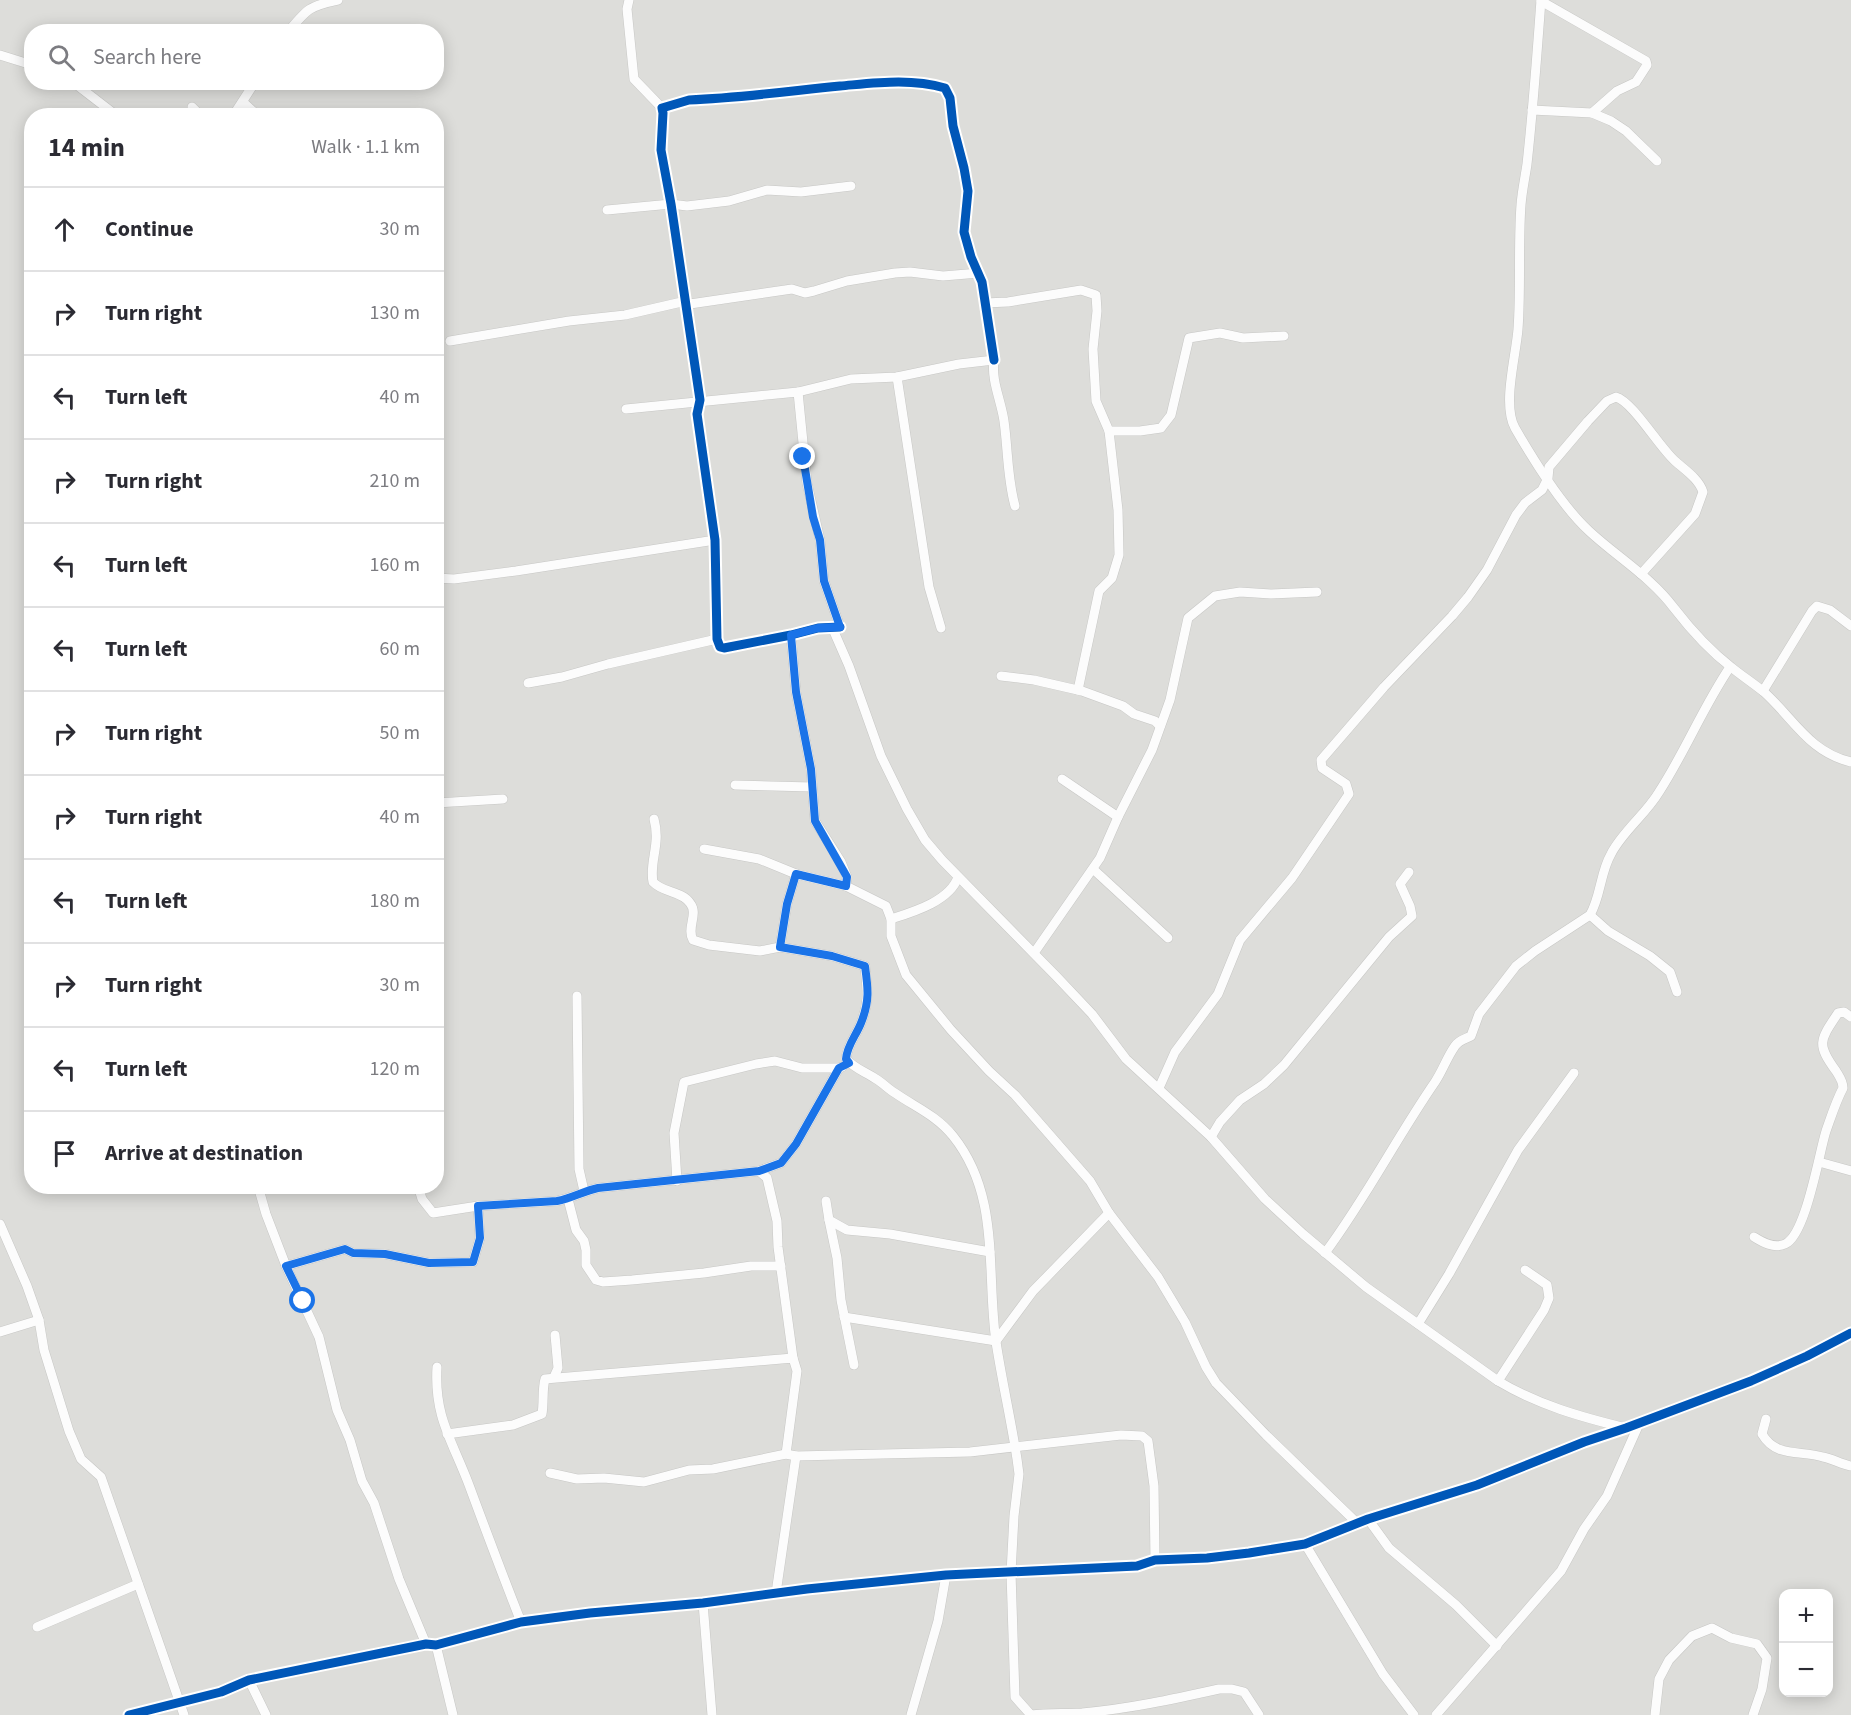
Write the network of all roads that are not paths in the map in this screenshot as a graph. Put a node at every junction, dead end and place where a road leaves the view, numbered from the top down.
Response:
1 (338, 0) edge
2 (629, 0) edge
3 (1541, 0) edge
4 (295, 24) edge
5 (0, 55) edge
6 (24, 63) edge
7 (83, 90) edge
8 (250, 90) edge
9 (243, 102) junction
10 (107, 108) edge
11 (239, 108) edge
12 (249, 108) edge
13 (662, 108) junction
14 (1532, 110) junction
15 (1592, 113) junction
16 (1657, 161) dead end
17 (851, 186) dead end
18 (671, 204) junction
19 (607, 210) dead end
20 (979, 273) junction
21 (686, 301) junction
22 (985, 303) junction
23 (1284, 336) dead end
24 (450, 341) dead end
25 (994, 360) junction
26 (897, 377) junction
27 (798, 392) junction
28 (700, 400) junction
29 (626, 409) dead end
30 (1109, 431) junction
31 (1548, 478) junction
32 (1015, 506) dead end
33 (715, 540) junction
34 (1641, 574) junction
35 (444, 578) edge
36 (1317, 592) dead end
37 (1851, 626) edge
38 (840, 627) junction
39 (941, 628) dead end
40 (791, 635) junction
41 (717, 639) junction
42 (1730, 667) junction
43 (1002, 676) dead end
44 (528, 683) dead end
45 (1078, 690) junction
46 (1763, 691) junction
47 (1160, 726) junction
48 (1851, 762) edge
49 (1062, 779) dead end
50 (735, 785) dead end
51 (812, 787) junction
52 (503, 799) dead end
53 (444, 803) edge
54 (1118, 817) junction
55 (654, 819) dead end
56 (704, 849) dead end
57 (1093, 869) junction
58 (1409, 872) dead end
59 (796, 874) junction
60 (958, 877) junction
61 (846, 886) junction
62 (1590, 915) junction
63 (891, 919) junction
64 (1167, 938) dead end
65 (780, 947) junction
66 (1034, 953) junction
67 (1677, 992) dead end
68 (577, 996) dead end
69 (1851, 1017) edge
70 (849, 1063) junction
71 (839, 1068) junction
72 (1574, 1073) dead end
73 (1160, 1088) junction
74 (1211, 1137) junction
75 (1819, 1162) junction
76 (759, 1171) junction
77 (1851, 1171) edge
78 (677, 1181) junction
79 (584, 1191) junction
80 (260, 1194) edge
81 (420, 1194) edge
82 (568, 1199) junction
83 (826, 1201) dead end
84 (478, 1206) junction
85 (1109, 1213) junction
86 (829, 1220) junction
87 (0, 1225) edge
88 (1754, 1237) dead end
89 (990, 1252) junction
90 (1325, 1253) junction
91 (286, 1266) junction
92 (781, 1266) junction
93 (1525, 1270) dead end
94 (844, 1317) junction
95 (39, 1320) junction
96 (1418, 1324) junction
97 (0, 1332) edge
98 (1851, 1333) edge
99 (555, 1335) dead end
100 (996, 1341) junction
101 (793, 1358) junction
102 (854, 1365) dead end
103 (437, 1367) dead end
104 (554, 1377) junction
105 (1498, 1381) junction
106 (1766, 1419) dead end
107 (1639, 1424) junction
108 (1626, 1428) junction
109 (447, 1434) junction
110 (1016, 1447) junction
111 (791, 1455) junction
112 (1851, 1466) edge
113 (550, 1473) dead end
114 (1368, 1519) junction
115 (1357, 1523) junction
116 (1305, 1544) junction
117 (1155, 1560) junction
118 (1011, 1573) junction
119 (946, 1575) junction
120 (138, 1584) junction
121 (776, 1593) junction
122 (703, 1603) junction
123 (521, 1622) junction
124 (37, 1627) dead end
125 (431, 1645) junction
126 (1497, 1646) junction
127 (249, 1680) junction
128 (178, 1703) junction
129 (129, 1715) edge
130 (184, 1715) edge
131 (266, 1715) edge
132 (453, 1715) edge
133 (712, 1715) edge
134 (911, 1715) edge
135 (1031, 1715) edge
136 (1259, 1715) edge
137 (1414, 1715) edge
138 (1436, 1715) edge
139 (1655, 1715) edge
140 (1753, 1715) edge

1 - 4 street
2 - 13 street
3 - 14 street
3 - 15 street
5 - 6 street
7 - 10 street
8 - 9 street
9 - 11 street
9 - 12 street
13 - 18 street
13 - 20 street
14 - 15 street
14 - 31 street
15 - 16 street
17 - 18 street
18 - 19 street
18 - 21 street
20 - 21 street
20 - 22 street
21 - 24 street
21 - 28 street
22 - 25 street
22 - 30 street
23 - 30 street
25 - 26 street
25 - 32 street
26 - 27 street
26 - 39 street
27 - 28 street
27 - 38 street
28 - 29 street
28 - 33 street
30 - 45 street
31 - 34 street
31 - 34 street
31 - 73 street
33 - 35 street
33 - 41 street
34 - 42 street
36 - 47 street
37 - 46 street
38 - 40 street
38 - 60 street
40 - 41 street
40 - 51 street
41 - 44 street
42 - 46 street
42 - 62 street
43 - 45 street
45 - 47 street
46 - 48 street
47 - 54 street
49 - 54 street
50 - 51 street
51 - 61 street
52 - 53 street
54 - 57 street
55 - 65 street
56 - 59 street
57 - 64 street
57 - 66 street
58 - 74 street
59 - 61 street
59 - 65 street
60 - 63 street
60 - 66 street
61 - 63 street
62 - 67 street
62 - 90 street
63 - 85 street
65 - 70 street
66 - 73 street
68 - 79 street
69 - 75 street
70 - 71 street
70 - 89 street
71 - 76 street
71 - 78 street
72 - 96 street
73 - 74 street
74 - 90 street
75 - 77 street
75 - 88 street
76 - 78 street
76 - 92 street
78 - 79 street
79 - 82 street
80 - 91 street
81 - 84 street
82 - 84 street
82 - 92 street
83 - 86 street
84 - 91 street
85 - 100 street
85 - 115 street
86 - 89 street
86 - 94 street
87 - 95 street
89 - 100 street
90 - 96 street
91 - 125 street
92 - 101 street
93 - 105 street
94 - 100 street
94 - 102 street
95 - 97 street
95 - 120 street
96 - 105 street
98 - 107 street
99 - 104 street
100 - 110 street
101 - 104 street
101 - 111 street
103 - 109 street
104 - 109 street
105 - 108 street
106 - 112 street
107 - 108 street
107 - 126 street
108 - 114 street
109 - 123 street
110 - 111 street
110 - 117 street
110 - 118 street
111 - 113 street
111 - 121 street
114 - 115 street
114 - 126 street
115 - 116 street
116 - 117 street
116 - 137 street
117 - 118 street
118 - 119 street
118 - 135 street
119 - 121 street
119 - 134 street
120 - 124 street
120 - 128 street
121 - 122 street
122 - 123 street
122 - 133 street
123 - 125 street
125 - 127 street
125 - 132 street
126 - 138 street
127 - 128 street
127 - 131 street
128 - 129 street
128 - 130 street
135 - 136 street
139 - 140 street

